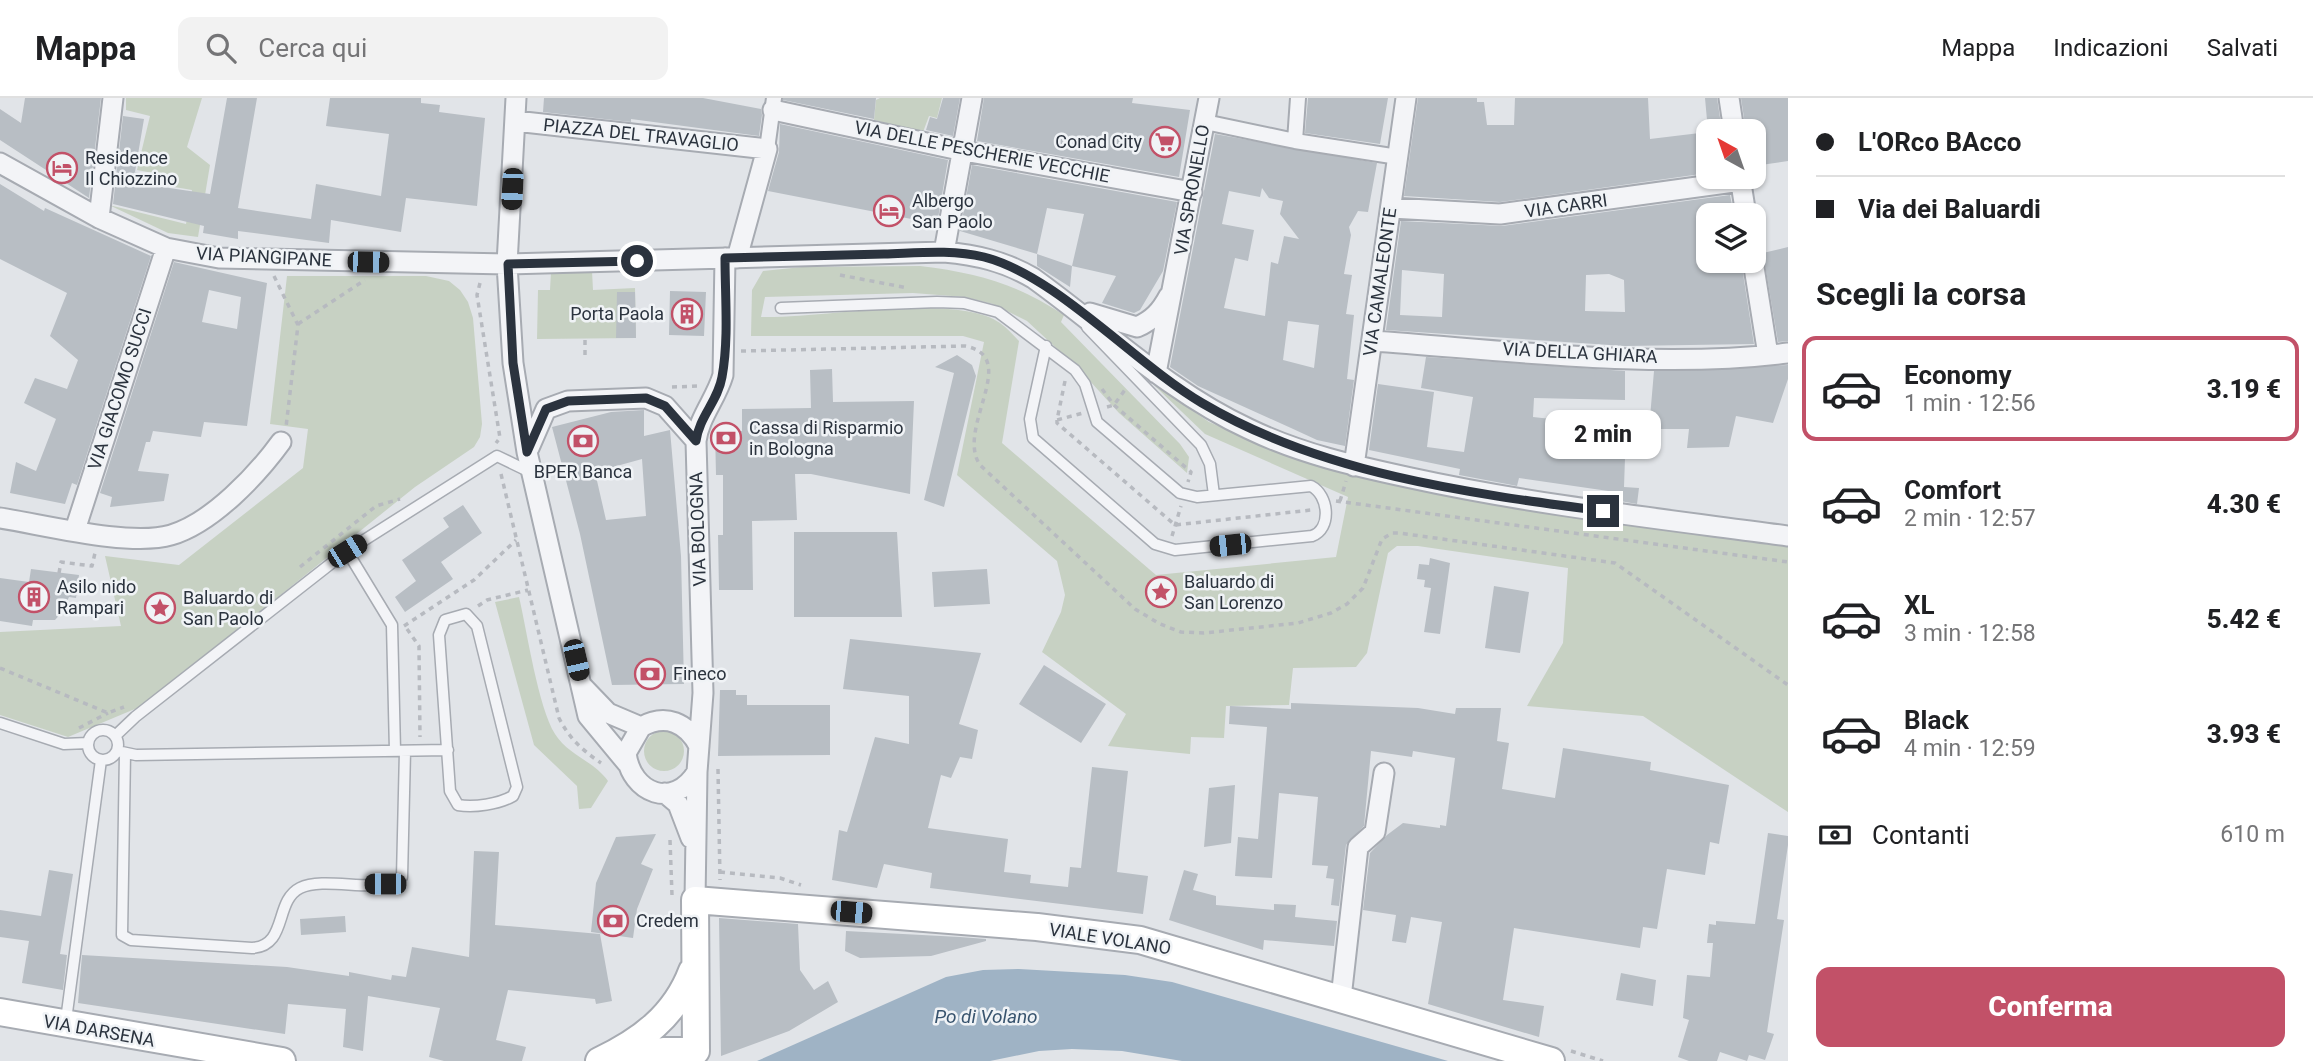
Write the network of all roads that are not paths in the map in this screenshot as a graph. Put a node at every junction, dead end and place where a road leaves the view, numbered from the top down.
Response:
1 (113, 98) edge
2 (516, 98) edge
3 (972, 98) edge
4 (1209, 98) edge
5 (1298, 98) edge
6 (1405, 98) edge
7 (1729, 98) edge
8 (773, 104) edge
9 (1732, 119) edge
10 (515, 121) junction
11 (1205, 122) junction
12 (1295, 141) junction
13 (766, 149) junction
14 (964, 151) junction
15 (1398, 157) junction
16 (0, 163) edge
17 (1696, 185) edge
18 (1192, 192) junction
19 (1391, 208) junction
20 (99, 218) junction
21 (166, 248) junction
22 (944, 252) junction
23 (731, 258) junction
24 (508, 264) junction
25 (1755, 273) edge
26 (1175, 282) junction
27 (1071, 306) junction
28 (781, 308) dead end
29 (1372, 341) junction
30 (1046, 346) junction
31 (1788, 353) edge
32 (1768, 355) junction
33 (1156, 373) junction
34 (696, 441) junction
35 (281, 442) road end
36 (527, 452) junction
37 (1346, 470) junction
38 (533, 474) junction
39 (1214, 495) junction
40 (0, 518) edge
41 (75, 530) junction
42 (1788, 536) edge
43 (347, 551) junction
44 (703, 681) junction
45 (582, 686) junction
46 (671, 720) junction
47 (0, 723) edge
48 (641, 727) junction
49 (115, 736) junction
50 (88, 743) junction
51 (699, 747) junction
52 (447, 750) junction
53 (400, 751) junction
54 (121, 752) junction
55 (101, 760) junction
56 (627, 763) junction
57 (697, 772) junction
58 (1384, 773) dead end
59 (665, 793) junction
60 (696, 873) junction
61 (684, 897) junction
62 (694, 966) junction
63 (1341, 998) junction
64 (0, 1012) edge
65 (65, 1024) junction
66 (282, 1061) edge
67 (599, 1061) edge
68 (623, 1061) edge
69 (1551, 1061) edge

1 - 20 street
2 - 10 street, VIA BOLOGNA
3 - 14 street
4 - 11 street, VIA SPRONELLO
5 - 12 street
6 - 15 street, VIA CAMALEONTE
7 - 9 street
8 - 13 street
8 - 14 street, VIA DELLE PESCHERIE VECCHIE
10 - 13 street, PIAZZA DEL TRAVAGLIO
10 - 24 street, VIA BOLOGNA
11 - 12 street
11 - 18 street, VIA SPRONELLO
12 - 15 street
13 - 23 street, VIA BOLOGNA
14 - 18 street, VIA DELLE PESCHERIE VECCHIE
14 - 22 street
15 - 19 street, VIA CAMALEONTE
16 - 20 street, VIA PIANGIPANE
17 - 19 street, VIA CARRI
18 - 26 street, VIA SPRONELLO
19 - 29 street, VIA CAMALEONTE
20 - 21 street, VIA PIANGIPANE
21 - 24 street, VIA PIANGIPANE
21 - 41 street, VIA GIACOMO SUCCI
22 - 23 street
22 - 27 street
23 - 24 street
23 - 34 street, VIA BOLOGNA
24 - 36 street, VIA BOLOGNA
25 - 32 street
26 - 27 street, VIA SPRONELLO
26 - 33 street, VIA SPRONELLO
27 - 33 street
27 - 39 lane
28 - 30 lane
29 - 32 street, VIA DELLA GHIARA
29 - 37 street, VIA CAMALEONTE
30 - 39 lane
30 - 39 lane
31 - 32 street, VIA DELLA GHIARA
33 - 37 street
34 - 36 street
34 - 44 street, VIA BOLOGNA
35 - 41 street
36 - 38 street, VIA BOLOGNA
37 - 42 street
38 - 43 lane
38 - 45 street, VIA BOLOGNA
40 - 41 street
43 - 49 lane
43 - 53 lane
44 - 46 street, VIA BOLOGNA
44 - 51 street, VIA BOLOGNA
45 - 48 street
45 - 56 street, VIA BOLOGNA
46 - 48 street, VIA BOLOGNA
46 - 51 street
47 - 50 lane
48 - 56 street
49 - 50 lane
49 - 54 lane
50 - 55 lane
51 - 57 street, VIA BOLOGNA
52 - 52 lane
52 - 53 lane
53 - 54 lane
53 - 54 lane
54 - 55 lane
55 - 65 lane
56 - 59 street, VIA BOLOGNA
57 - 59 street
57 - 60 street, VIA BOLOGNA
58 - 63 street
59 - 60 street, VIA BOLOGNA
60 - 61 street, VIA BOLOGNA
61 - 62 main road, VIA BOLOGNA
61 - 63 main road, VIALE VOLANO
62 - 67 main road
62 - 68 main road, VIA BOLOGNA
63 - 69 main road, VIALE VOLANO
64 - 65 main road, VIA DARSENA
65 - 66 main road, VIA DARSENA

